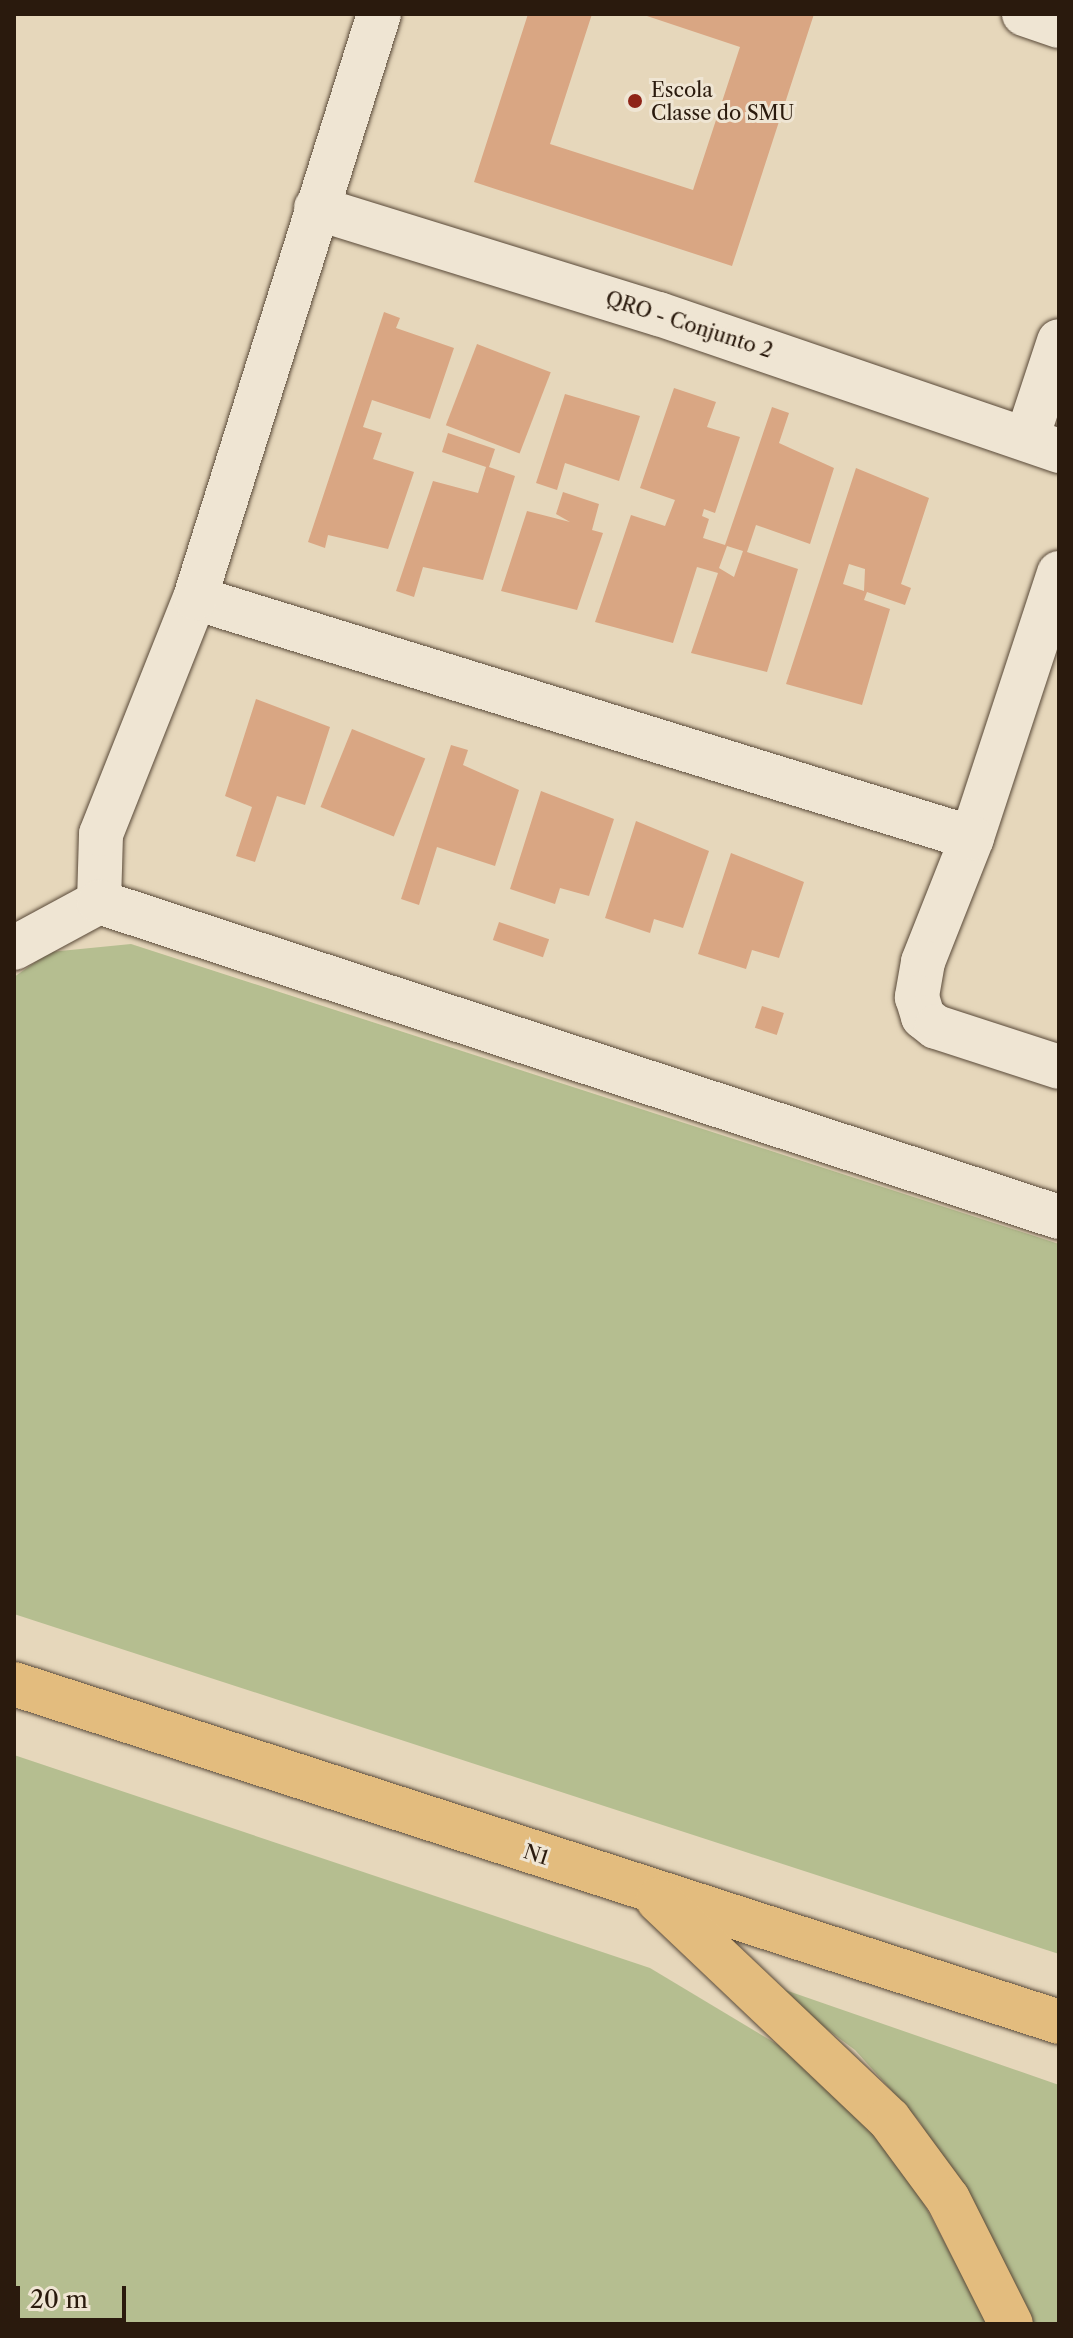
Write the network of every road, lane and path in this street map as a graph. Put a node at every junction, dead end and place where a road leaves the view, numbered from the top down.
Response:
1 (379, 14) edge
2 (1024, 14) edge
3 (1059, 26) edge
4 (316, 208) junction
5 (1059, 341) edge
6 (1043, 444) edge
7 (1059, 573) edge
8 (195, 598) junction
9 (972, 838) junction
10 (99, 902) junction
11 (14, 948) edge
12 (1059, 1067) edge
13 (1059, 1217) edge
14 (14, 1684) edge
15 (650, 1892) junction
16 (1059, 2022) edge
17 (1011, 2324) edge

1 - 4 street
2 - 3 street
4 - 6 street, QRO - Conjunto 2
4 - 8 street
5 - 6 street
7 - 9 street
8 - 9 street
8 - 10 street
9 - 12 street
10 - 11 street
10 - 13 street
14 - 15 highway, N1
15 - 16 highway, N1
15 - 17 highway

